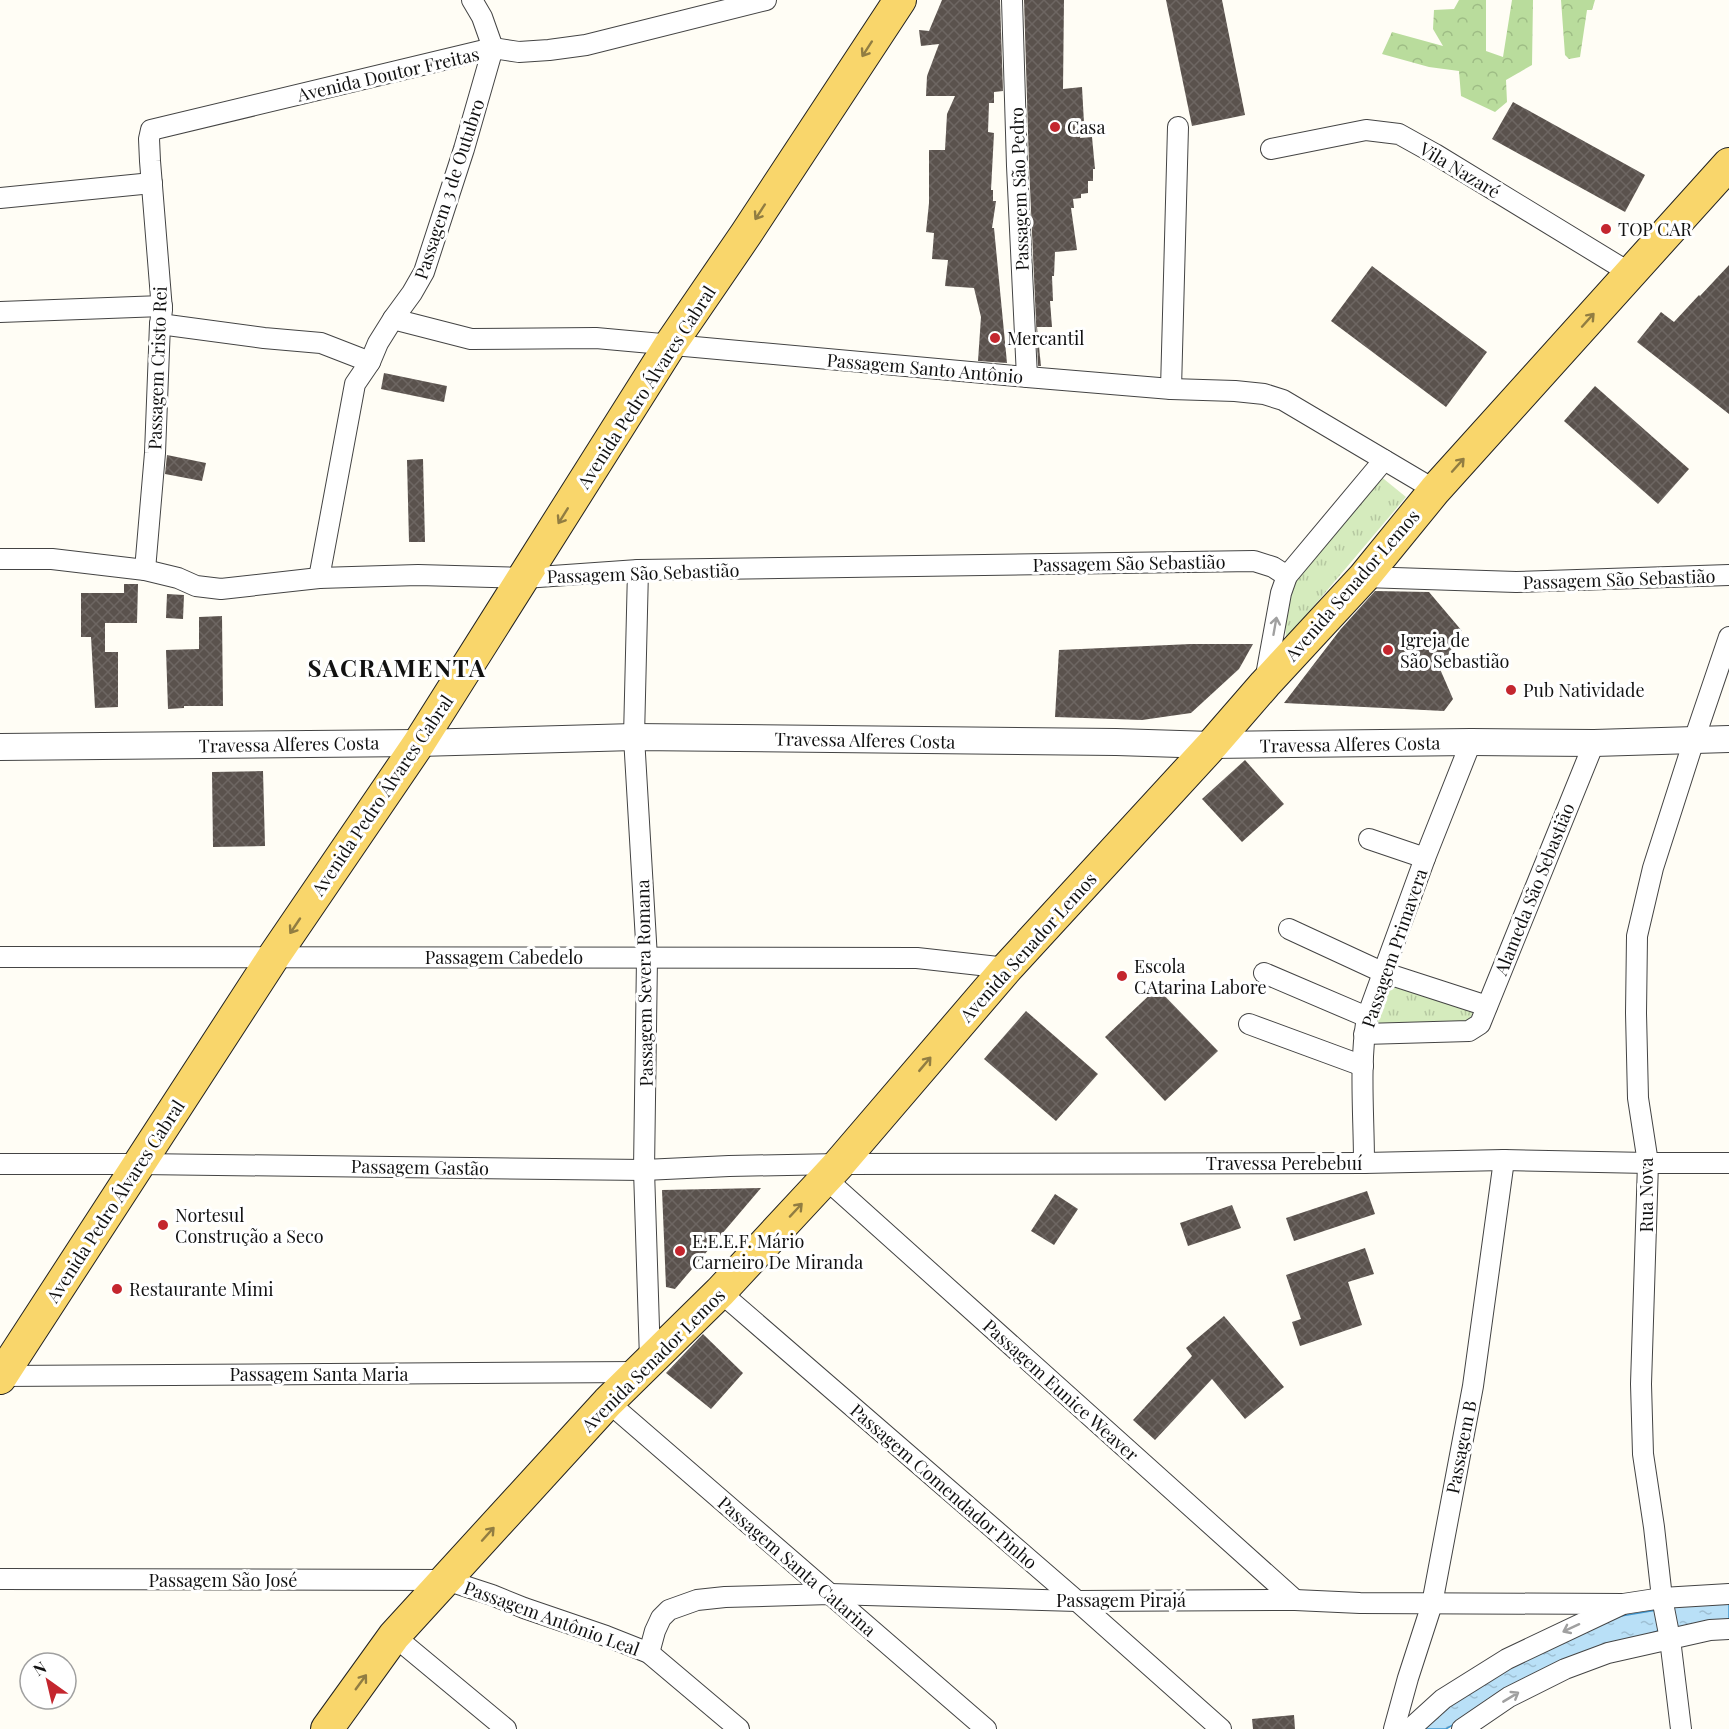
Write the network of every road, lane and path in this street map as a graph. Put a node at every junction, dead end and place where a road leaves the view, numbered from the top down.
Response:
1 (472, 0) edge
2 (766, 0) edge
3 (900, 0) edge
4 (1012, 0) edge
5 (494, 48) junction
6 (1178, 128) dead end
7 (151, 130) joint
8 (1271, 149) dead end
9 (1729, 164) edge
10 (152, 183) junction
11 (0, 198) edge
12 (1630, 273) junction
13 (0, 312) edge
14 (161, 315) junction
15 (393, 319) junction
16 (670, 345) junction
17 (370, 362) junction
18 (1027, 377) junction
19 (1171, 389) junction
20 (1384, 460) junction
21 (1435, 490) junction
22 (0, 559) edge
23 (145, 570) junction
24 (638, 570) junction
25 (1729, 575) edge
26 (1287, 576) junction
27 (1364, 577) junction
28 (319, 578) junction
29 (524, 578) junction
30 (1729, 638) edge
31 (1265, 684) junction
32 (634, 737) junction
33 (1729, 739) edge
34 (1694, 740) junction
35 (1471, 742) junction
36 (419, 743) junction
37 (1594, 743) junction
38 (1212, 745) junction
39 (0, 747) edge
40 (1369, 839) dead end
41 (1425, 858) junction
42 (1289, 929) dead end
43 (274, 956) junction
44 (0, 957) edge
45 (647, 958) junction
46 (1007, 968) junction
47 (1382, 972) junction
48 (1264, 973) dead end
49 (1487, 1006) junction
50 (1249, 1024) dead end
51 (1365, 1025) junction
52 (1363, 1066) junction
53 (1504, 1160) junction
54 (1364, 1163) junction
55 (1648, 1163) junction
56 (1729, 1163) edge
57 (0, 1164) edge
58 (140, 1164) junction
59 (644, 1170) junction
60 (832, 1172) junction
61 (720, 1292) junction
62 (644, 1366) junction
63 (0, 1377) edge
64 (609, 1402) junction
65 (0, 1579) edge
66 (446, 1581) junction
67 (830, 1594) junction
68 (1729, 1594) edge
69 (1077, 1600) junction
70 (1295, 1600) junction
71 (1663, 1602) junction
72 (1432, 1604) junction
73 (1623, 1604) junction
74 (1729, 1629) edge
75 (1669, 1634) junction
76 (394, 1636) junction
77 (649, 1653) junction
78 (327, 1729) edge
79 (506, 1729) edge
80 (739, 1729) edge
81 (986, 1729) edge
82 (1221, 1729) edge
83 (1394, 1729) edge
84 (1410, 1729) edge
85 (1462, 1729) edge
86 (1681, 1729) edge

1 - 5 street
2 - 5 street, Avenida Doutor Freitas
3 -> 16 main road, Avenida Pedro Álvares Cabral
4 - 18 street, Passagem São Pedro
5 - 7 street, Avenida Doutor Freitas
5 - 15 street, Passagem 3 de Outubro
6 - 19 street
7 - 10 street, Passagem Cristo Rei
8 - 12 street, Vila Nazaré
9 - 12 main road, Avenida Senador Lemos
10 - 11 street
10 - 14 street, Passagem Cristo Rei
21 -> 12 main road, Avenida Senador Lemos
13 - 14 street
14 - 17 street
14 - 23 street, Passagem Cristo Rei
15 - 16 street, Passagem Santo Antônio
15 - 17 street, Passagem 3 de Outubro
16 - 18 street, Passagem Santo Antônio
16 -> 29 main road, Avenida Pedro Álvares Cabral
17 - 28 street, Passagem 3 de Outubro
18 - 19 street, Passagem Santo Antônio
19 - 20 street, Passagem Santo Antônio
20 - 21 street, Passagem Santo Antônio
20 - 26 street
21 - 27 main road, Avenida Senador Lemos
22 - 23 street, Passagem São Sebastião
23 - 28 street, Passagem São Sebastião
24 - 26 street, Passagem São Sebastião
24 - 29 street, Passagem São Sebastião
24 - 32 street, Passagem Severa Romana
25 - 27 street, Passagem São Sebastião
31 -> 26 street
27 - 31 main road, Avenida Senador Lemos
28 - 29 street, Passagem São Sebastião
29 - 36 main road, Avenida Pedro Álvares Cabral
30 - 34 street, Rua Nova
31 - 38 main road, Avenida Senador Lemos
32 - 36 street, Travessa Alferes Costa
32 - 38 street, Travessa Alferes Costa
32 - 45 street, Passagem Severa Romana
33 - 34 street, Travessa Alferes Costa
34 - 37 street, Travessa Alferes Costa
34 - 55 street, Rua Nova
35 - 37 street, Travessa Alferes Costa
35 - 38 street, Travessa Alferes Costa
35 - 41 street, Passagem Primavera
36 - 39 street, Travessa Alferes Costa
36 -> 43 main road, Avenida Pedro Álvares Cabral
37 - 49 street, Alameda São Sebastião
38 - 46 main road, Avenida Senador Lemos
40 - 41 street
41 - 47 street, Passagem Primavera
42 - 47 street
43 - 44 street, Passagem Cabedelo
43 - 45 street, Passagem Cabedelo
43 - 58 main road, Avenida Pedro Álvares Cabral
45 - 46 street, Passagem Cabedelo
45 - 59 street, Passagem Severa Romana
60 -> 46 main road, Avenida Senador Lemos
47 - 49 street
47 - 51 street, Passagem Primavera
48 - 51 street
49 - 51 street, Alameda São Sebastião
50 - 52 street
51 - 52 street, Passagem Primavera
52 - 54 street, Passagem Primavera
53 - 54 street, Travessa Perebebuí
53 - 55 street, Travessa Perebebuí
53 - 72 street, Passagem B
54 - 60 street, Travessa Perebebuí
55 - 56 street, Travessa Perebebuí
55 - 71 street, Rua Nova
57 - 58 street, Passagem Gastão
58 - 59 street, Passagem Gastão
58 - 63 main road, Avenida Pedro Álvares Cabral
59 - 60 street, Passagem Gastão
59 - 62 street, Passagem Severa Romana
61 -> 60 main road, Avenida Senador Lemos
60 - 70 street, Passagem Eunice Weaver
61 - 62 main road, Avenida Senador Lemos
61 - 69 street, Passagem Comendador Pinho
62 - 63 street, Passagem Santa Maria
62 - 64 main road, Avenida Senador Lemos
66 -> 64 main road, Avenida Senador Lemos
64 - 67 street, Passagem Santa Catarina
65 - 66 street, Passagem São José
66 - 76 main road, Avenida Senador Lemos
66 - 77 street, Passagem Antônio Leal
67 - 69 street, Passagem Pirajá
67 - 77 street, Passagem Pirajá
67 - 81 street, Passagem Santa Catarina
68 - 71 street
69 - 70 street, Passagem Pirajá
69 - 82 street, Passagem Comendador Pinho
70 - 72 street, Passagem Pirajá
71 - 73 street
71 - 75 street, Rua Nova
72 - 73 street, Passagem Pirajá
72 - 83 street, Passagem B
73 -> 84 street
74 - 75 street
85 -> 75 street
75 - 86 street, Rua Nova
78 -> 76 main road, Avenida Senador Lemos
76 - 79 street
77 - 80 street, Passagem Antônio Leal

